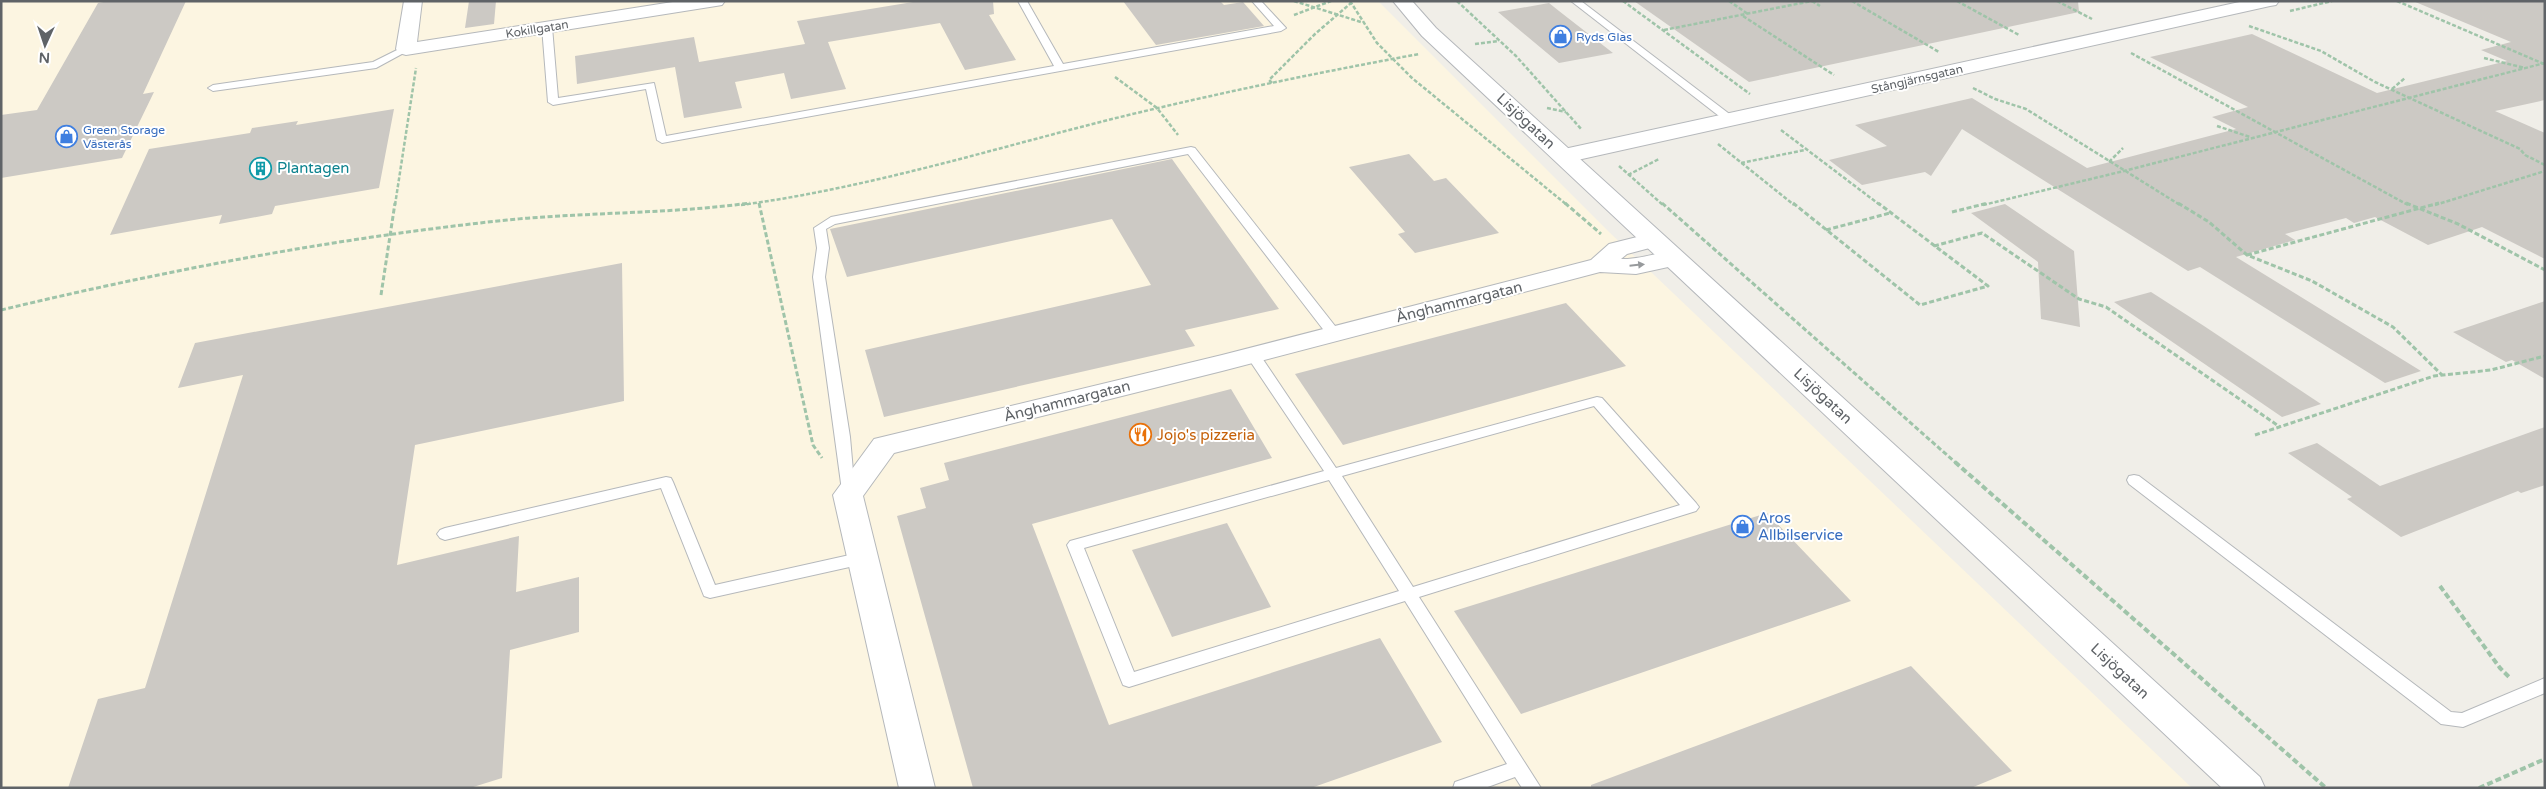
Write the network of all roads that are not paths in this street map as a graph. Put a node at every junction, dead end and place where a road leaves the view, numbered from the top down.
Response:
1 (413, 1) edge
2 (716, 1) edge
3 (1022, 1) edge
4 (1256, 1) edge
5 (1402, 1) edge
6 (1575, 1) edge
7 (2270, 1) edge
8 (547, 27) junction
9 (412, 55) junction
10 (1060, 68) junction
11 (212, 88) dead end
12 (1732, 121) junction
13 (1564, 156) junction
14 (1653, 240) junction
15 (1609, 257) junction
16 (1673, 259) junction
17 (1334, 334) junction
18 (1253, 355) junction
19 (1333, 474) junction
20 (2134, 480) dead end
21 (848, 495) junction
22 (445, 534) dead end
23 (863, 558) junction
24 (1407, 594) junction
25 (2545, 684) edge
26 (1519, 768) junction
27 (918, 788) edge
28 (1462, 788) edge
29 (1532, 788) edge
30 (2247, 788) edge

1 - 9 street
2 - 8 street, Kokillgatan
3 - 10 lane
4 - 10 lane
5 - 13 street, Lisjögatan
6 - 12 lane
7 - 12 street, Stångjärnsgatan
8 - 9 street, Kokillgatan
8 - 10 lane
9 - 11 lane
12 - 13 street, Stångjärnsgatan
13 - 14 street, Lisjögatan
14 - 15 street, Ånghammargatan
14 - 16 street, Lisjögatan
15 -> 16 street, Ånghammargatan
15 - 17 street, Ånghammargatan
16 - 30 street, Lisjögatan
17 - 18 street, Ånghammargatan
17 - 21 lane
18 - 19 lane
18 - 21 street, Ånghammargatan
19 - 24 lane
19 - 24 lane
19 - 24 lane
20 - 25 lane
21 - 23 street
22 - 23 lane
23 - 27 street
24 - 26 lane
26 - 28 lane
26 - 29 lane

